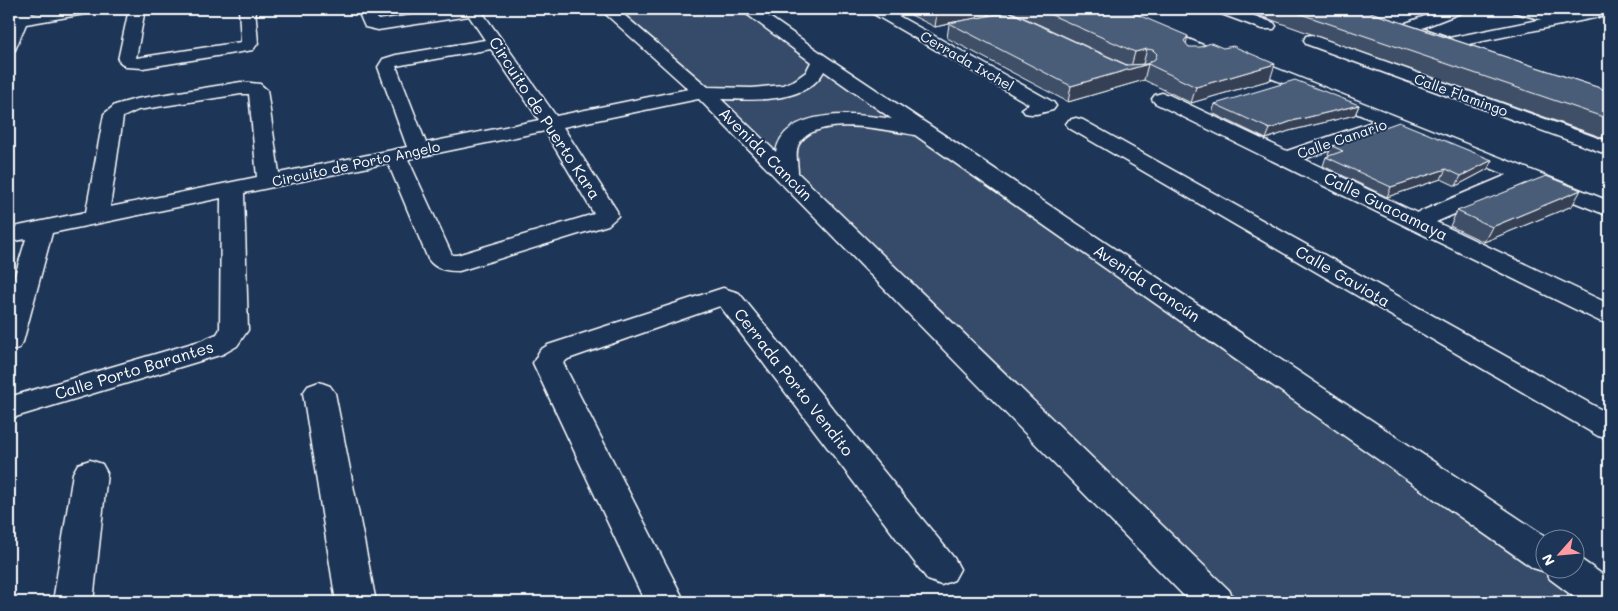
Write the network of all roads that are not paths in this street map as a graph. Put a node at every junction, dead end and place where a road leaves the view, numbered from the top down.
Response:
1 (85, 9) edge
2 (137, 9) edge
3 (247, 9) edge
4 (365, 9) edge
5 (608, 9) edge
6 (748, 9) edge
7 (875, 9) edge
8 (989, 9) edge
9 (1103, 9) edge
10 (1221, 9) edge
11 (1458, 9) edge
12 (1518, 9) edge
13 (473, 10) edge
14 (1609, 10) edge
15 (1009, 19) junction
16 (1561, 20) junction
17 (17, 22) edge
18 (981, 25) edge
19 (1268, 26) dead end
20 (944, 32) edge
21 (1043, 35) edge
22 (925, 36) junction
23 (1312, 40) edge
24 (497, 43) junction
25 (1449, 43) junction
26 (9, 46) edge
27 (1477, 53) edge
28 (1191, 56) edge
29 (820, 61) junction
30 (1246, 62) edge
31 (1295, 80) junction
32 (1267, 89) edge
33 (702, 92) junction
34 (1162, 98) dead end
35 (1219, 103) edge
36 (1032, 110) dead end
37 (1190, 112) junction
38 (1396, 121) junction
39 (551, 123) junction
40 (1076, 124) dead end
41 (925, 130) junction
42 (1609, 149) edge
43 (419, 150) junction
44 (395, 155) junction
45 (1288, 158) junction
46 (787, 175) junction
47 (1527, 175) junction
48 (269, 181) junction
49 (232, 189) junction
50 (1609, 209) edge
51 (97, 217) junction
52 (1418, 221) junction
53 (41, 228) junction
54 (9, 235) edge
55 (1609, 315) edge
56 (9, 342) edge
57 (319, 393) dead end
58 (9, 408) edge
59 (1609, 428) edge
60 (90, 473) dead end
61 (1536, 550) edge
62 (941, 570) dead end
63 (1576, 578) edge
64 (1609, 601) edge
65 (73, 602) edge
66 (356, 602) edge
67 (665, 602) edge
68 (1215, 602) edge

1 - 17 street
2 - 3 street
4 - 13 street
5 - 33 street, Avenida Cancún
6 - 29 street, Avenida Cancún
7 - 22 street, Cerrada Ixchel
8 - 15 street
9 - 28 street
10 - 19 street
11 - 25 street
12 - 16 street
13 - 24 street, Circuito de Puerto Kara
14 - 16 street
15 - 18 street
15 - 21 street
16 - 25 street
17 - 26 street
20 - 22 street
22 - 36 street, Cerrada Ixchel
23 - 42 street, Calle Flamingo
24 - 39 street, Circuito de Puerto Kara
24 - 43 street
25 - 27 street
29 - 33 street, Circuito de Porto Angelo
29 - 41 street, Avenida Cancún
30 - 31 street
31 - 32 street
31 - 38 street
33 - 39 street, Circuito de Porto Angelo
33 - 46 street, Avenida Cancún
34 - 37 street, Calle Guacamaya
35 - 37 street
37 - 45 street, Calle Guacamaya
38 - 45 street, Calle Canario
38 - 47 street
39 - 43 street, Circuito de Porto Angelo
39 - 44 street, Circuito de Puerto Kara
40 - 59 street, Calle Gaviota
41 - 46 street
41 - 61 street, Avenida Cancún
43 - 44 street, Circuito de Porto Angelo
44 - 48 street, Circuito de Porto Angelo
45 - 52 street, Calle Guacamaya
46 - 68 street, Avenida Cancún
47 - 50 street
47 - 52 street
48 - 49 street, Circuito de Porto Angelo
48 - 51 street
49 - 51 street, Circuito de Porto Angelo
49 - 58 street, Calle Porto Barantes
51 - 53 street, Circuito de Porto Angelo
52 - 55 street, Calle Guacamaya
53 - 54 street, Circuito de Porto Angelo
53 - 56 street
57 - 66 street
60 - 65 street
62 - 67 street, Cerrada Porto Vendito
63 - 64 street

